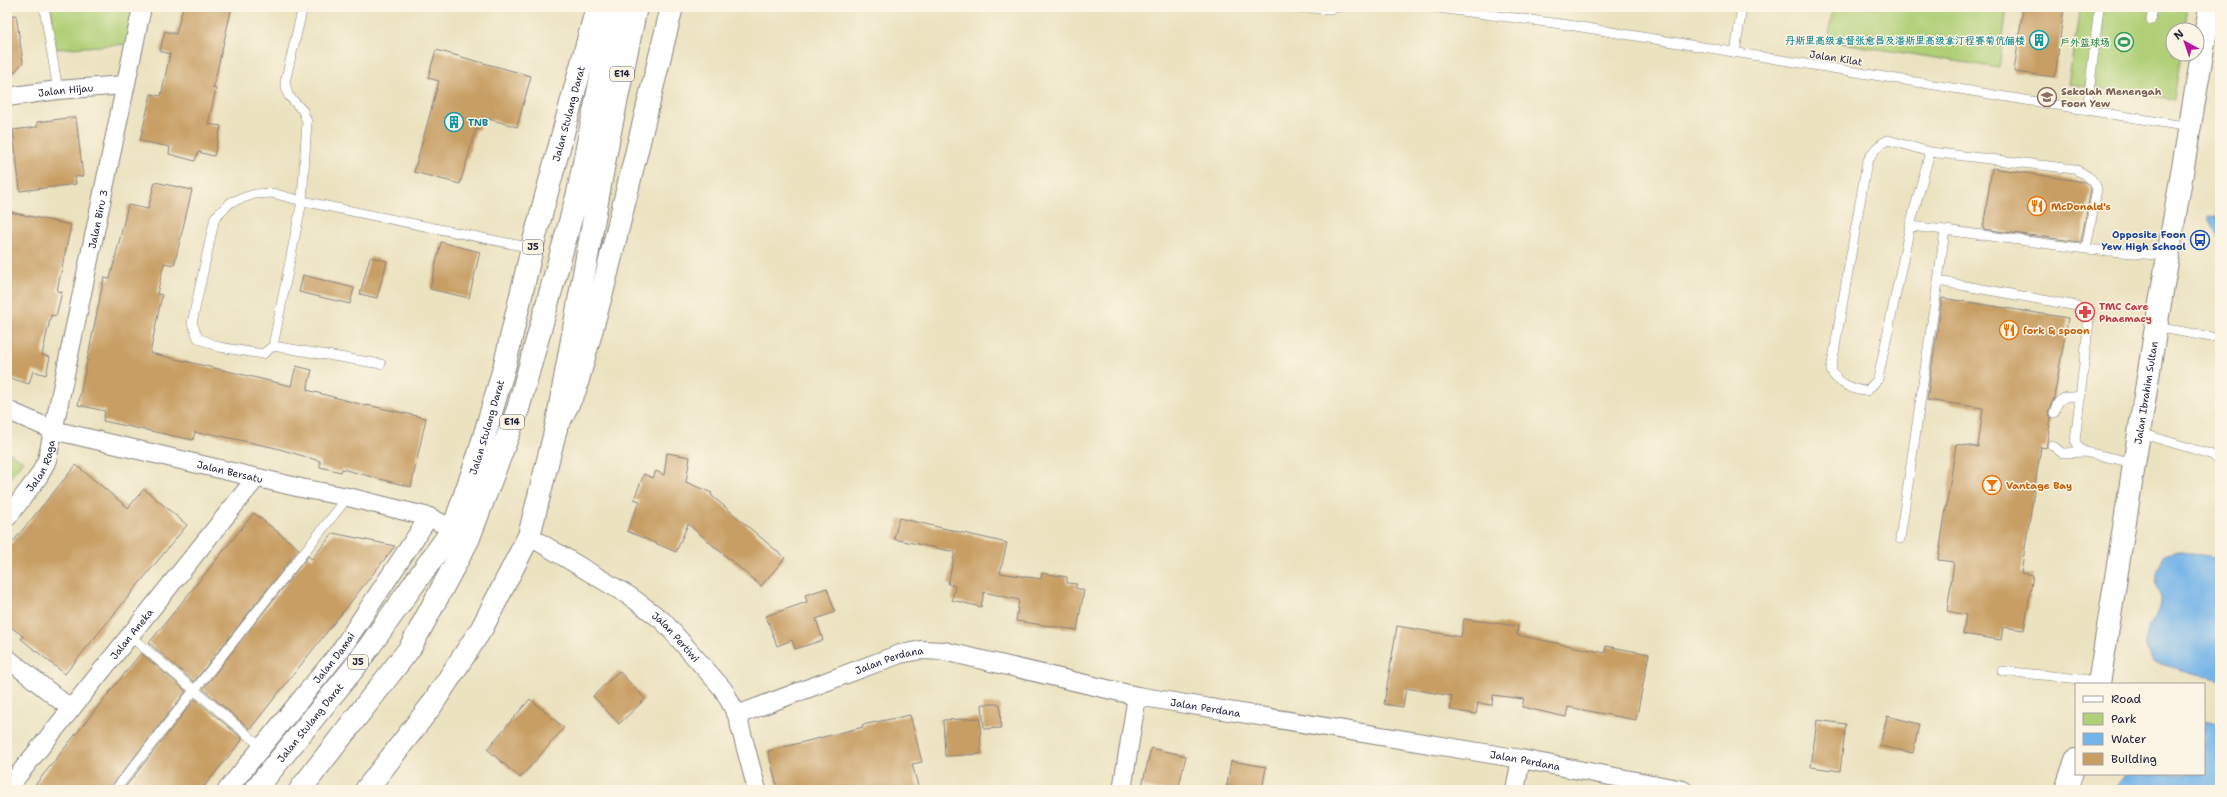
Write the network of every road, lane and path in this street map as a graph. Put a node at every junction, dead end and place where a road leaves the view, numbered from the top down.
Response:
1 (44, 7) edge
2 (142, 7) edge
3 (303, 7) edge
4 (597, 7) edge
5 (615, 7) edge
6 (636, 7) edge
7 (672, 7) edge
8 (1286, 7) edge
9 (1339, 7) edge
10 (1430, 7) edge
11 (1742, 7) edge
12 (2099, 7) edge
13 (2153, 7) edge
14 (2210, 7) edge
15 (1449, 8) edge
16 (2151, 20) dead end
17 (1735, 53) junction
18 (124, 85) junction
19 (58, 90) junction
20 (7, 97) edge
21 (2087, 111) junction
22 (2191, 127) junction
23 (1930, 152) junction
24 (302, 201) junction
25 (1910, 226) junction
26 (1945, 230) junction
27 (532, 248) junction
28 (2086, 249) junction
29 (2169, 256) junction
30 (1938, 281) junction
31 (2156, 327) junction
32 (2211, 337) dead end
33 (273, 346) junction
34 (381, 364) dead end
35 (2081, 397) junction
36 (7, 410) edge
37 (2054, 413) dead end
38 (556, 428) junction
39 (53, 430) junction
40 (2140, 433) junction
41 (2052, 445) dead end
42 (2084, 452) junction
43 (2220, 462) edge
44 (2135, 463) junction
45 (256, 478) junction
46 (348, 497) junction
47 (429, 516) junction
48 (7, 518) edge
49 (453, 529) junction
50 (529, 536) junction
51 (1900, 539) dead end
52 (130, 636) junction
53 (7, 658) edge
54 (2002, 671) dead end
55 (2100, 682) edge
56 (195, 690) junction
57 (1137, 696) junction
58 (71, 709) junction
59 (738, 715) junction
60 (262, 747) junction
61 (1520, 759) junction
62 (2075, 763) edge
63 (7, 789) edge
64 (114, 790) edge
65 (228, 790) edge
66 (255, 790) edge
67 (300, 790) edge
68 (366, 790) edge
69 (757, 790) edge
70 (1122, 790) edge
71 (1515, 790) edge
72 (1683, 790) edge
73 (2066, 790) edge

1 - 19 lane
2 - 18 street, Jalan Biru 3
3 - 24 lane
4 - 27 main road, Jalan Stulang Darat / J5
5 - 67 main road, E14
6 - 38 main road, E14
7 - 38 main road
8 - 9 lane
10 - 15 lane, Jalan Kilat
11 - 17 lane
12 - 21 lane
13 - 16 lane
14 - 22 main road, Jalan Ibrahim Sultan
15 - 17 lane, Jalan Kilat
17 - 21 lane, Jalan Kilat
18 - 19 street, Jalan Hijau
18 - 39 street, Jalan Biru 3
19 - 20 street, Jalan Hijau
21 - 22 lane, Jalan Kilat
22 - 29 main road, Jalan Ibrahim Sultan
23 - 25 lane
23 - 25 lane
23 - 28 lane
24 - 27 lane
24 - 33 lane
24 - 33 lane
25 - 26 lane
26 - 28 lane
26 - 30 lane
27 - 49 main road, Jalan Stulang Darat / J5
28 - 29 lane
29 - 31 main road, Jalan Ibrahim Sultan
30 - 35 lane
30 - 51 lane
31 - 32 lane
31 - 40 main road, Jalan Ibrahim Sultan
33 - 34 lane
35 - 37 lane
35 - 42 lane
36 - 39 street, Jalan Bersatu
38 - 50 main road, E14
39 - 45 street, Jalan Bersatu
39 - 48 street, Jalan Raga
40 - 43 lane
40 - 44 main road, Jalan Ibrahim Sultan
41 - 42 lane
42 - 44 lane
44 - 55 main road, Jalan Ibrahim Sultan
45 - 46 street, Jalan Bersatu
45 - 52 street, Jalan Aneka
46 - 47 street, Jalan Bersatu
46 - 56 lane
47 - 49 street, Jalan Bersatu
47 - 60 street, Jalan Damai
49 - 66 main road, Jalan Stulang Darat / J5
50 - 59 street, Jalan Pertiwi
50 - 68 main road, E14
52 - 56 lane
52 - 58 street, Jalan Aneka
53 - 58 street
54 - 55 lane
56 - 60 lane
56 - 64 lane
57 - 59 street, Jalan Perdana
57 - 61 street, Jalan Perdana
57 - 70 street
58 - 63 street, Jalan Aneka
59 - 69 street, Jalan Pertiwi
60 - 65 street, Jalan Damai
61 - 71 street
61 - 72 street, Jalan Perdana
62 - 73 main road

